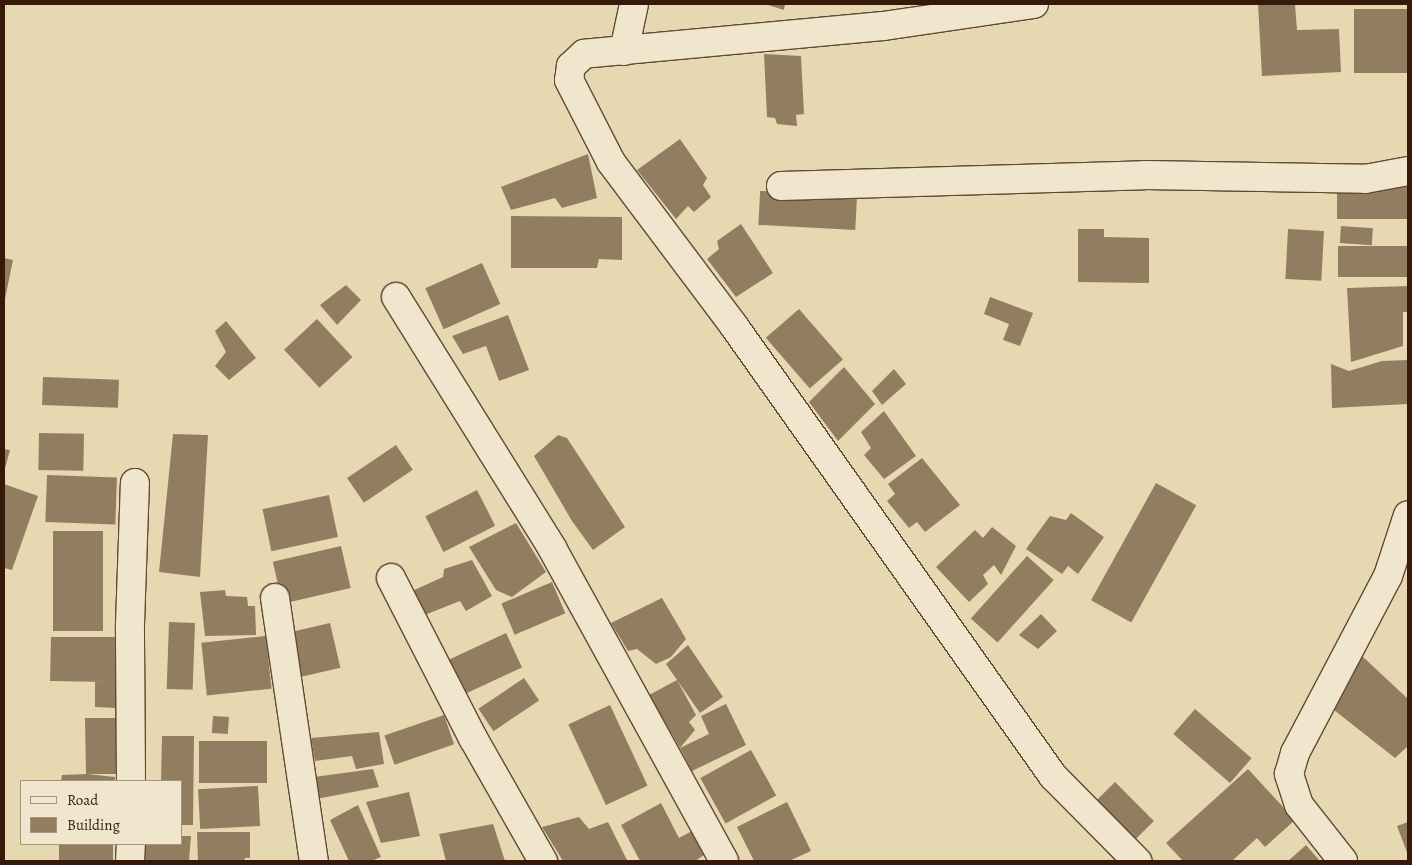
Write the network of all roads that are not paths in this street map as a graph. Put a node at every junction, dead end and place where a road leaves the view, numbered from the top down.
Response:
1 (634, 4) edge
2 (1034, 4) edge
3 (624, 51) junction
4 (1408, 171) edge
5 (781, 186) dead end
6 (396, 297) dead end
7 (135, 483) dead end
8 (1408, 515) edge
9 (391, 578) dead end
10 (275, 598) dead end
11 (131, 780) edge
12 (131, 845) edge
13 (130, 861) edge
14 (314, 861) edge
15 (542, 861) edge
16 (724, 861) edge
17 (1136, 861) edge
18 (1343, 861) edge

1 - 3 street
2 - 3 street
3 - 17 street
4 - 5 street
6 - 16 street
7 - 11 street
8 - 18 street
9 - 15 street
10 - 14 street
12 - 13 street

